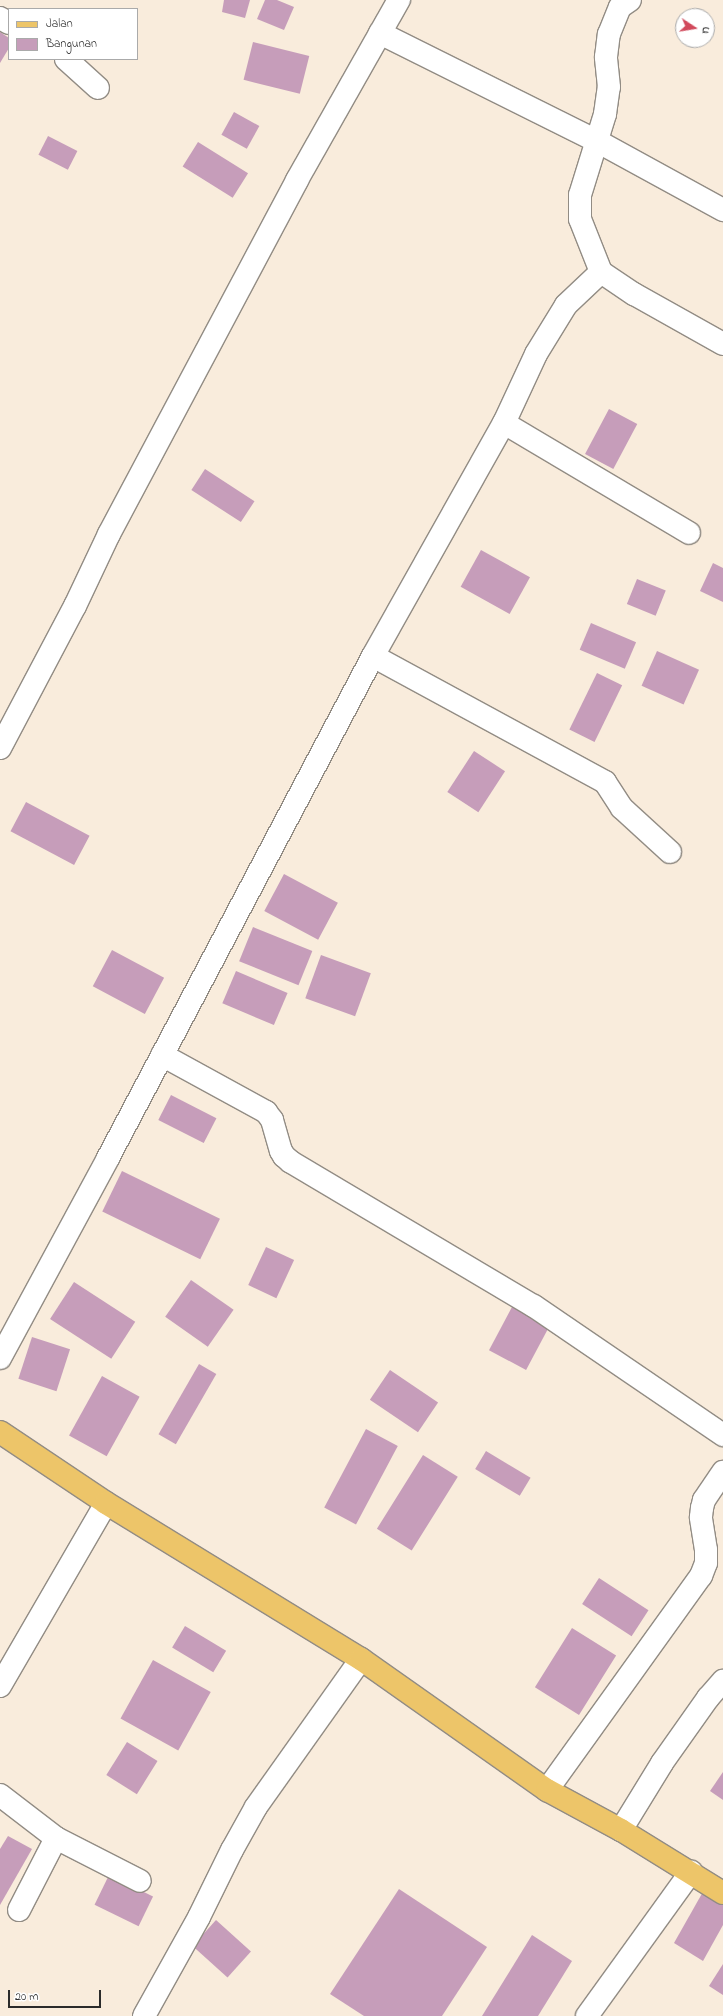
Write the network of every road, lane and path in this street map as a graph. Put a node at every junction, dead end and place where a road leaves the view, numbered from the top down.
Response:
1 (399, 0) edge
2 (630, 0) edge
3 (380, 33) junction
4 (67, 60) edge
5 (98, 88) dead end
6 (597, 141) junction
7 (723, 210) edge
8 (602, 272) junction
9 (723, 344) edge
10 (504, 423) junction
11 (688, 533) dead end
12 (373, 656) junction
13 (0, 748) edge
14 (670, 852) dead end
15 (162, 1055) junction
16 (0, 1358) edge
17 (0, 1432) edge
18 (723, 1435) edge
19 (723, 1472) edge
20 (106, 1503) junction
21 (361, 1659) junction
22 (723, 1681) edge
23 (0, 1686) edge
24 (546, 1790) junction
25 (0, 1795) edge
26 (621, 1830) junction
27 (56, 1838) junction
28 (691, 1872) junction
29 (140, 1881) dead end
30 (723, 1893) edge
31 (19, 1910) dead end
32 (144, 2016) edge
33 (587, 2016) edge

1 - 3 street
2 - 6 street
3 - 6 street
3 - 13 street
4 - 5 street
6 - 7 street
6 - 8 street
8 - 9 street
8 - 10 street
10 - 11 street
10 - 12 street
12 - 14 street
12 - 15 street
15 - 16 street
15 - 18 street
17 - 20 main road
19 - 24 street
20 - 21 main road
20 - 23 street
21 - 24 main road
21 - 32 street
22 - 26 street
24 - 26 main road
25 - 27 street
26 - 28 main road
27 - 29 street
27 - 31 street
28 - 30 main road
28 - 33 street

